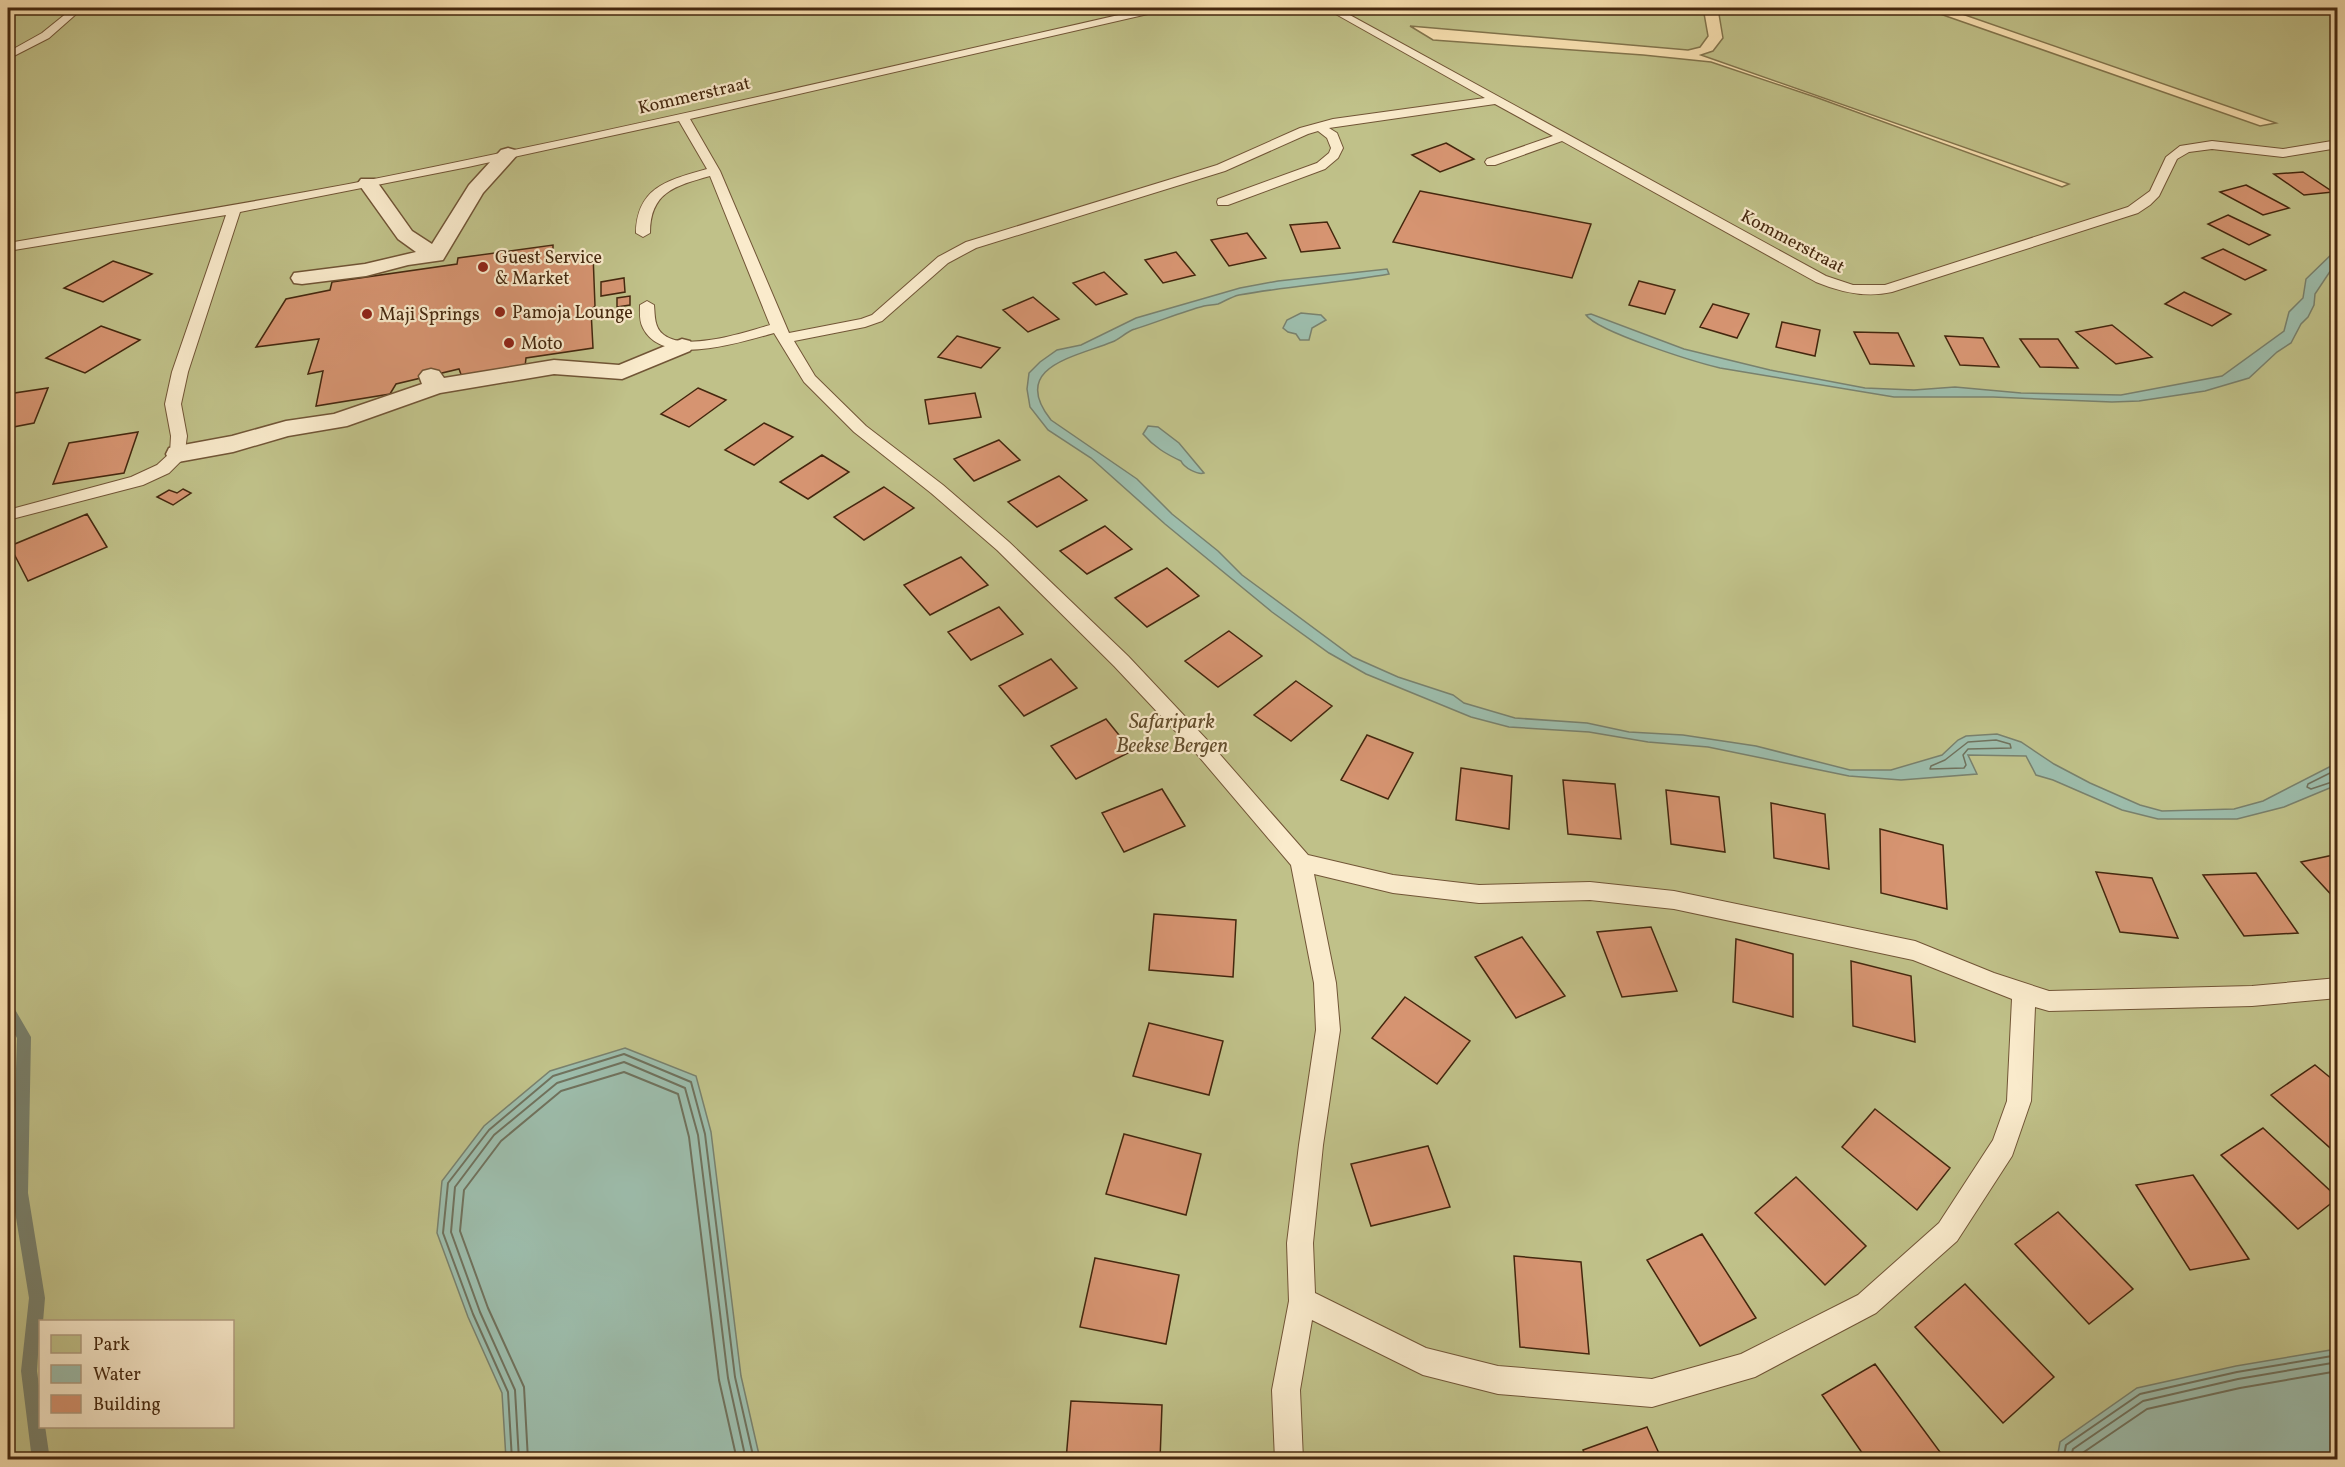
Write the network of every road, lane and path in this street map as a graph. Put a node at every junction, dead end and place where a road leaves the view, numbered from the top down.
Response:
1 (78, 8) edge
2 (1161, 8) edge
3 (1330, 8) edge
4 (8, 56) edge
5 (1499, 100) junction
6 (683, 117) junction
7 (1320, 127) junction
8 (1564, 136) junction
9 (2337, 144) edge
10 (508, 153) junction
11 (1491, 162) dead end
12 (714, 171) junction
13 (368, 183) junction
14 (1223, 202) dead end
15 (234, 209) junction
16 (643, 232) dead end
17 (8, 247) edge
18 (436, 256) junction
19 (302, 278) dead end
20 (647, 305) dead end
21 (782, 332) junction
22 (682, 346) junction
23 (178, 454) junction
24 (8, 515) edge
25 (1301, 862) junction
26 (2337, 988) edge
27 (2024, 994) junction
28 (1302, 1301) junction
29 (1289, 1460) edge

1 - 4 lane
2 - 6 lane, Kommerstraat
3 - 5 lane, Kommerstraat
5 - 7 lane
5 - 8 lane, Kommerstraat
6 - 10 lane, Kommerstraat
6 - 12 lane
7 - 14 lane
7 - 21 lane
8 - 9 lane, Kommerstraat
8 - 11 lane
10 - 13 lane, Kommerstraat
10 - 18 street
12 - 16 lane
12 - 21 lane
13 - 15 lane, Kommerstraat
13 - 18 street
15 - 17 lane, Kommerstraat
15 - 23 lane
18 - 19 street
20 - 22 lane
21 - 22 lane
21 - 25 lane
22 - 23 street
23 - 24 lane
25 - 27 lane
25 - 28 lane
26 - 27 lane
27 - 28 lane
28 - 29 lane

